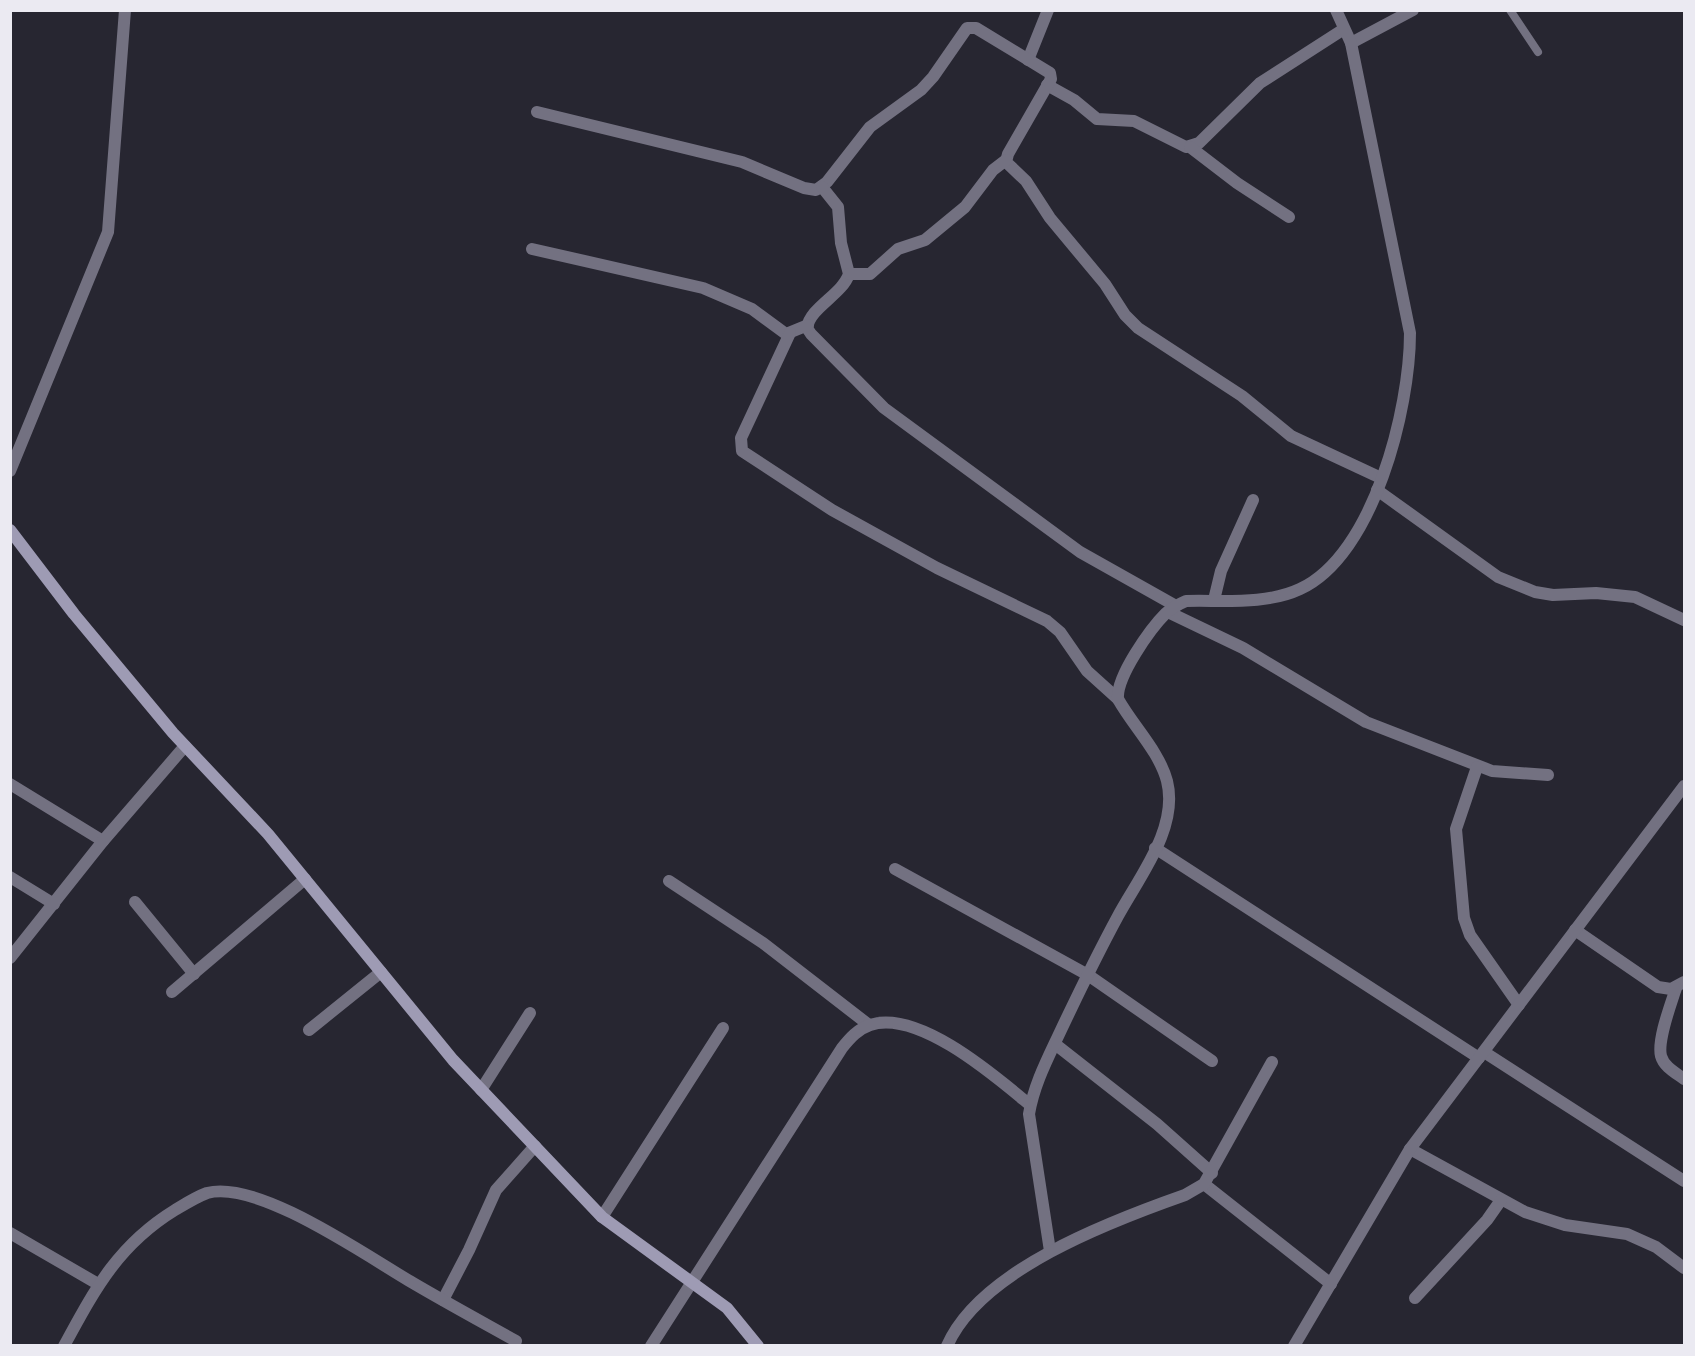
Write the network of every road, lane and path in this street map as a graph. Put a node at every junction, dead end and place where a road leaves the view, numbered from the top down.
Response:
1 (125, 10) edge
2 (1048, 10) edge
3 (1336, 10) edge
4 (1413, 10) edge
5 (1510, 10) edge
6 (1344, 29) junction
7 (1351, 43) junction
8 (1538, 52) dead end
9 (1028, 60) junction
10 (1047, 85) junction
11 (537, 112) dead end
12 (1190, 147) junction
13 (1006, 160) junction
14 (822, 187) junction
15 (1289, 217) dead end
16 (532, 249) dead end
17 (849, 274) junction
18 (808, 325) junction
19 (790, 333) junction
20 (10, 471) edge
21 (1379, 484) junction
22 (1253, 500) dead end
23 (10, 530) edge
24 (1214, 600) junction
25 (1172, 609) junction
26 (1684, 620) edge
27 (1118, 699) junction
28 (185, 746) junction
29 (1477, 766) junction
30 (1548, 775) dead end
31 (10, 784) edge
32 (1684, 787) edge
33 (103, 840) junction
34 (1155, 848) junction
35 (895, 869) dead end
36 (10, 877) edge
37 (305, 879) junction
38 (669, 880) dead end
39 (135, 902) dead end
40 (54, 904) junction
41 (1575, 930) junction
42 (12, 954) edge
43 (381, 972) junction
44 (194, 974) junction
45 (1088, 975) junction
46 (1680, 985) edge
47 (172, 992) dead end
48 (1519, 1005) junction
49 (530, 1013) dead end
50 (869, 1025) junction
51 (723, 1028) dead end
52 (309, 1030) dead end
53 (1055, 1044) junction
54 (1481, 1055) junction
55 (1212, 1061) dead end
56 (1272, 1062) dead end
57 (1684, 1079) edge
58 (481, 1090) junction
59 (1030, 1105) junction
60 (534, 1146) junction
61 (1410, 1149) junction
62 (1212, 1173) junction
63 (1684, 1180) edge
64 (1204, 1184) junction
65 (1502, 1200) junction
66 (602, 1217) junction
67 (10, 1233) edge
68 (1050, 1251) junction
69 (1684, 1268) edge
70 (693, 1283) junction
71 (98, 1284) junction
72 (1331, 1284) junction
73 (1415, 1298) dead end
74 (443, 1300) junction
75 (516, 1341) dead end
76 (64, 1346) edge
77 (651, 1346) edge
78 (758, 1346) edge
79 (947, 1346) edge
80 (1294, 1346) edge

1 - 20 street
2 - 9 street
3 - 6 street
4 - 7 street
5 - 8 lane
6 - 7 street
6 - 12 street
7 - 21 street
9 - 10 street
9 - 14 street
10 - 12 street
10 - 13 street
11 - 14 street
12 - 15 street
13 - 17 street
13 - 21 street
14 - 17 street
16 - 19 street
17 - 18 street
18 - 19 street
18 - 25 street
19 - 27 street
21 - 24 street
21 - 26 street
22 - 24 street
23 - 28 main road
24 - 25 street
25 - 27 street
25 - 29 street
27 - 34 street
28 - 33 street
28 - 37 main road
29 - 30 street
29 - 48 street
31 - 33 street
32 - 41 street
33 - 40 street
34 - 45 street
34 - 54 street
35 - 45 street
36 - 40 street
37 - 43 main road
37 - 44 street
38 - 50 street
39 - 44 street
40 - 42 street
41 - 46 street
41 - 48 street
43 - 52 street
43 - 58 main road
44 - 47 street
45 - 53 street
45 - 55 street
46 - 57 street
48 - 54 street
49 - 58 street
50 - 59 street
50 - 70 street
51 - 66 street
53 - 59 street
53 - 62 street
54 - 61 street
54 - 63 street
56 - 62 street
58 - 60 main road
59 - 68 street
60 - 66 main road
60 - 74 street
61 - 65 street
61 - 72 street
62 - 64 street
64 - 68 street
64 - 72 street
65 - 69 street
65 - 73 street
66 - 70 main road
67 - 71 street
68 - 79 street
70 - 77 street
70 - 78 main road
71 - 74 street
71 - 76 street
72 - 80 street
74 - 75 street

